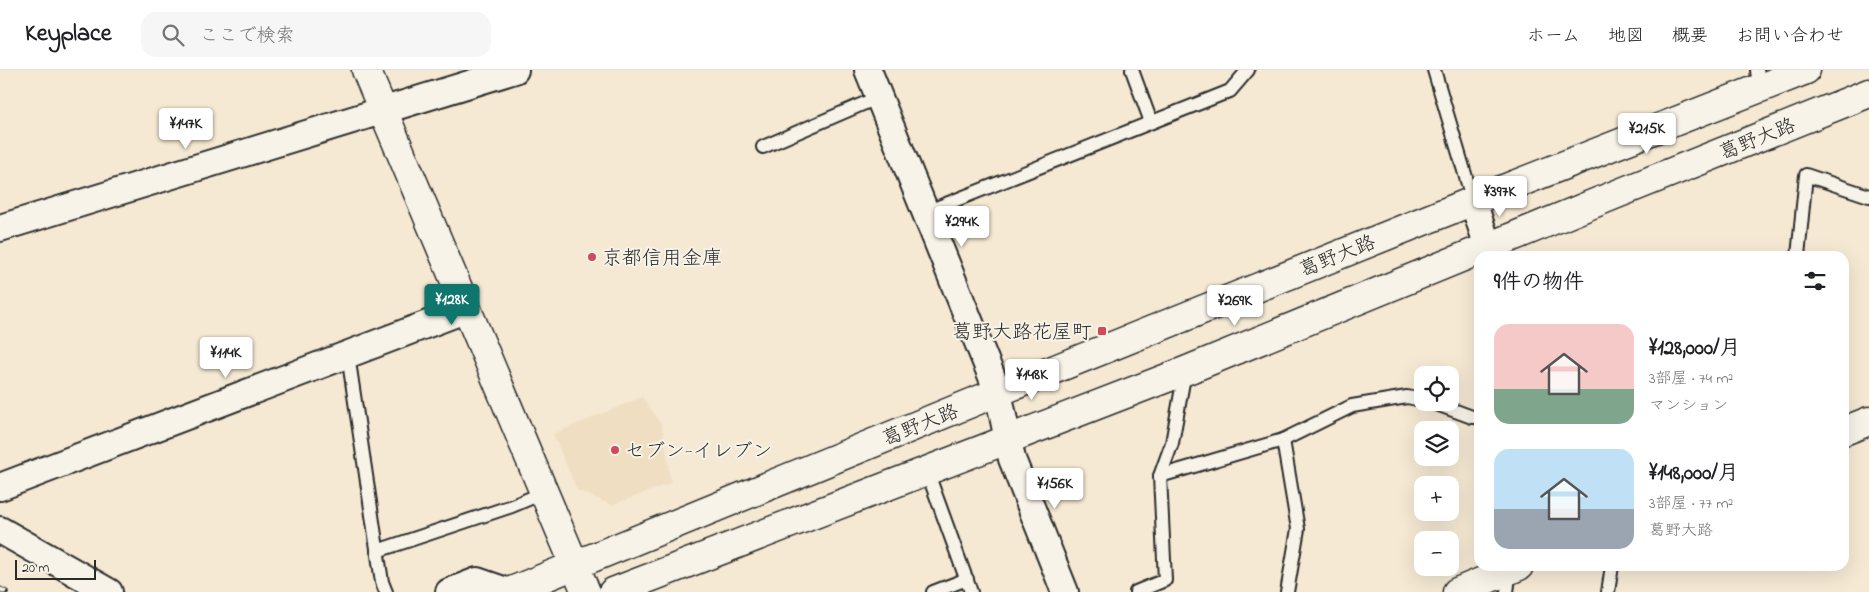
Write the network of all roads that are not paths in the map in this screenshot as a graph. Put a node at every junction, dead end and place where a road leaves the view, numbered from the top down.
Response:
1 (366, 70) edge
2 (515, 70) edge
3 (868, 70) edge
4 (1132, 70) edge
5 (1248, 70) edge
6 (1434, 70) edge
7 (1806, 70) edge
8 (1758, 79) edge
9 (1869, 93) edge
10 (879, 97) junction
11 (383, 112) junction
12 (1151, 122) junction
13 (763, 147) dead end
14 (1869, 196) edge
15 (1473, 201) junction
16 (926, 212) junction
17 (0, 228) edge
18 (1488, 247) junction
19 (1478, 251) edge
20 (1798, 251) edge
21 (1474, 253) edge
22 (467, 309) junction
23 (348, 355) junction
24 (1186, 371) junction
25 (998, 392) junction
26 (1414, 398) edge
27 (1456, 411) edge
28 (1474, 417) edge
29 (1869, 421) edge
30 (1849, 429) edge
31 (1008, 440) junction
32 (1283, 440) junction
33 (927, 471) junction
34 (1160, 476) junction
35 (0, 486) edge
36 (545, 492) junction
37 (0, 530) edge
38 (377, 551) junction
39 (576, 566) junction
40 (1611, 571) edge
41 (1512, 576) edge
42 (967, 579) junction
43 (109, 592) edge
44 (386, 592) edge
45 (449, 592) edge
46 (509, 592) edge
47 (586, 592) edge
48 (613, 592) edge
49 (933, 592) edge
50 (972, 592) edge
51 (1065, 592) edge
52 (1136, 592) edge
53 (1287, 592) edge
54 (1457, 592) edge
55 (1608, 592) edge

1 - 11 street
2 - 11 street
3 - 10 street
4 - 12 lane
5 - 12 lane
6 - 15 lane
7 - 8 street, 葛野大路
8 - 15 street, 葛野大路
9 - 18 street, 葛野大路
10 - 13 lane
10 - 16 street
11 - 17 street
11 - 22 street
12 - 16 lane
14 - 20 lane
15 - 18 street
15 - 25 street, 葛野大路
16 - 25 street
18 - 19 street, 葛野大路
21 - 24 street, 葛野大路
22 - 23 street
22 - 36 street
23 - 35 street
23 - 38 lane
24 - 31 street, 葛野大路
24 - 34 lane
25 - 31 street
25 - 39 street, 葛野大路
26 - 32 lane
27 - 28 lane
29 - 30 street
31 - 33 street, 葛野大路
31 - 51 street
32 - 34 lane
32 - 53 lane
33 - 42 lane
33 - 48 street, 葛野大路
34 - 52 lane
36 - 38 lane
36 - 39 street
37 - 43 street
38 - 44 lane
39 - 46 street, 葛野大路
39 - 47 street
40 - 55 lane
41 - 54 street
42 - 49 lane
42 - 50 lane
45 - 46 street

